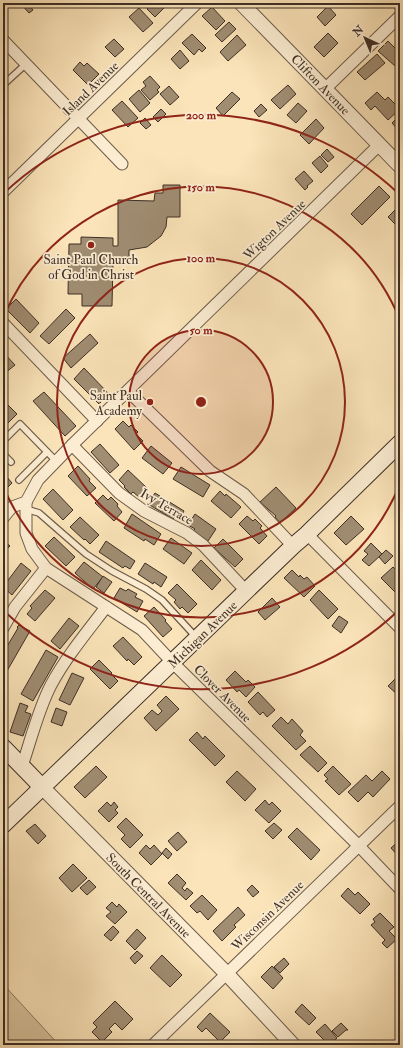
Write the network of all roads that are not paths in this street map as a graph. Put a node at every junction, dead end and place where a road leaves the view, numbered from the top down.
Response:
1 (197, 3) edge
2 (241, 3) edge
3 (400, 16) edge
4 (3, 40) edge
5 (26, 64) junction
6 (3, 85) edge
7 (325, 89) junction
8 (78, 119) junction
9 (380, 145) junction
10 (122, 164) dead end
11 (400, 166) edge
12 (3, 192) edge
13 (3, 324) edge
14 (128, 391) junction
15 (97, 421) junction
16 (3, 441) edge
17 (400, 443) edge
18 (72, 445) junction
19 (47, 452) junction
20 (3, 454) edge
21 (56, 461) junction
22 (11, 462) dead end
23 (19, 480) dead end
24 (26, 505) junction
25 (3, 518) edge
26 (307, 534) junction
27 (293, 546) junction
28 (46, 568) junction
29 (247, 592) junction
30 (106, 607) junction
31 (3, 628) edge
32 (400, 628) edge
33 (198, 638) junction
34 (172, 662) junction
35 (3, 747) edge
36 (22, 766) junction
37 (42, 787) junction
38 (400, 806) edge
39 (3, 825) edge
40 (358, 846) junction
41 (400, 888) edge
42 (227, 974) junction
43 (153, 1045) edge
44 (293, 1045) edge

1 - 8 street, Island Avenue
2 - 7 street, Clifton Avenue
3 - 7 street
4 - 5 street
5 - 6 lane
5 - 8 street
7 - 9 street, Clifton Avenue
8 - 10 street
8 - 12 street, Island Avenue
9 - 11 street, Clifton Avenue
9 - 14 street, Wigton Avenue
13 - 15 street
14 - 15 street, Wigton Avenue
14 - 27 street
15 - 18 street, Wigton Avenue
16 - 19 lane
17 - 26 main road, Michigan Avenue
18 - 21 street, Wigton Avenue
18 - 29 street, Ivy Terrace
19 - 21 lane
19 - 23 lane
20 - 22 lane
21 - 24 street, Wigton Avenue
24 - 25 street
24 - 28 street, Clover Avenue
24 - 33 lane
26 - 27 main road, Michigan Avenue
26 - 32 street
27 - 29 main road, Michigan Avenue
28 - 30 street, Clover Avenue
28 - 31 street
29 - 33 main road, Michigan Avenue
30 - 34 street, Clover Avenue
30 - 36 street
33 - 34 main road, Michigan Avenue
34 - 37 main road, Michigan Avenue
34 - 40 street, Clover Avenue
35 - 36 main road, South Central Avenue
36 - 37 main road, South Central Avenue
37 - 39 main road, Michigan Avenue
37 - 42 street, South Central Avenue
38 - 40 street, Wisconsin Avenue
40 - 41 street, Clover Avenue
40 - 42 street, Wisconsin Avenue
42 - 43 street, Wisconsin Avenue
42 - 44 street, South Central Avenue

